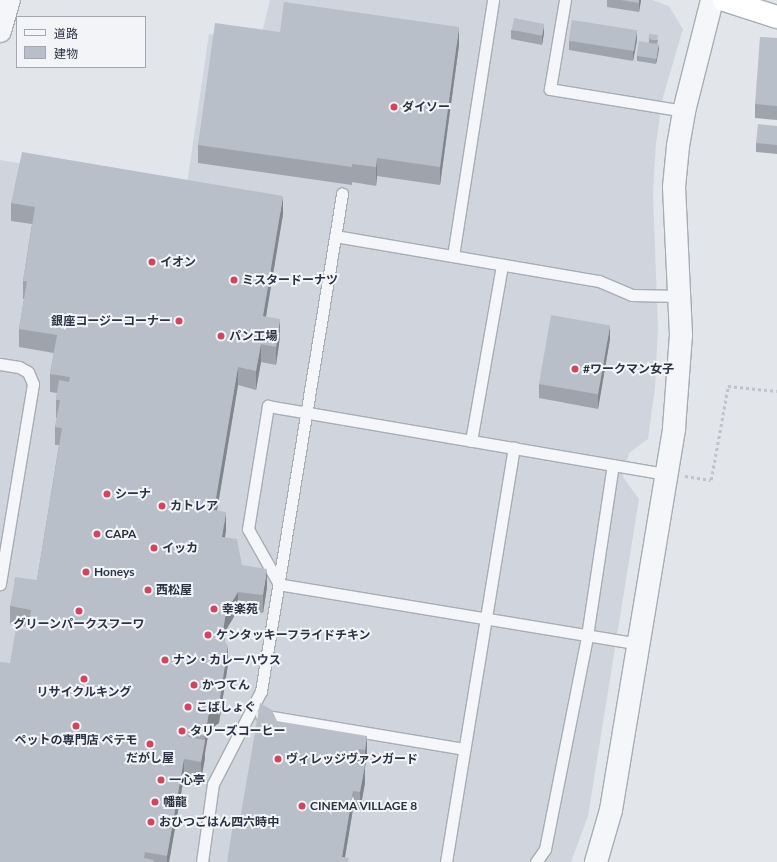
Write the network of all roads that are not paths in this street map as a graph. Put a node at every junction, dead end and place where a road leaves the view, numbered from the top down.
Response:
1 (9, 0) edge
2 (493, 0) edge
3 (565, 0) edge
4 (712, 0) edge
5 (724, 0) edge
6 (777, 17) edge
7 (0, 31) edge
8 (684, 111) junction
9 (342, 194) dead end
10 (335, 236) junction
11 (453, 256) junction
12 (502, 265) junction
13 (679, 296) junction
14 (0, 364) edge
15 (308, 413) junction
16 (470, 441) junction
17 (514, 448) junction
18 (613, 465) junction
19 (665, 474) junction
20 (0, 584) edge
21 (279, 584) junction
22 (484, 619) junction
23 (587, 636) junction
24 (640, 644) junction
25 (251, 714) junction
26 (464, 749) junction
27 (202, 862) edge
28 (446, 862) edge
29 (536, 862) edge
30 (596, 862) edge

1 - 7 street
2 - 11 lane
3 - 8 lane
4 - 8 street
5 - 6 highway
8 - 13 street
9 - 10 lane
10 - 11 lane
10 - 15 lane
11 - 12 lane
12 - 13 lane
12 - 16 lane
13 - 19 street
14 - 20 lane
15 - 16 lane
15 - 21 lane
15 - 21 lane
16 - 17 lane
17 - 18 lane
17 - 22 lane
18 - 19 lane
18 - 23 lane
19 - 24 street
21 - 22 lane
21 - 25 lane
22 - 23 lane
22 - 26 lane
23 - 24 lane
23 - 29 lane
24 - 30 street
25 - 26 lane
25 - 27 lane
26 - 28 lane

